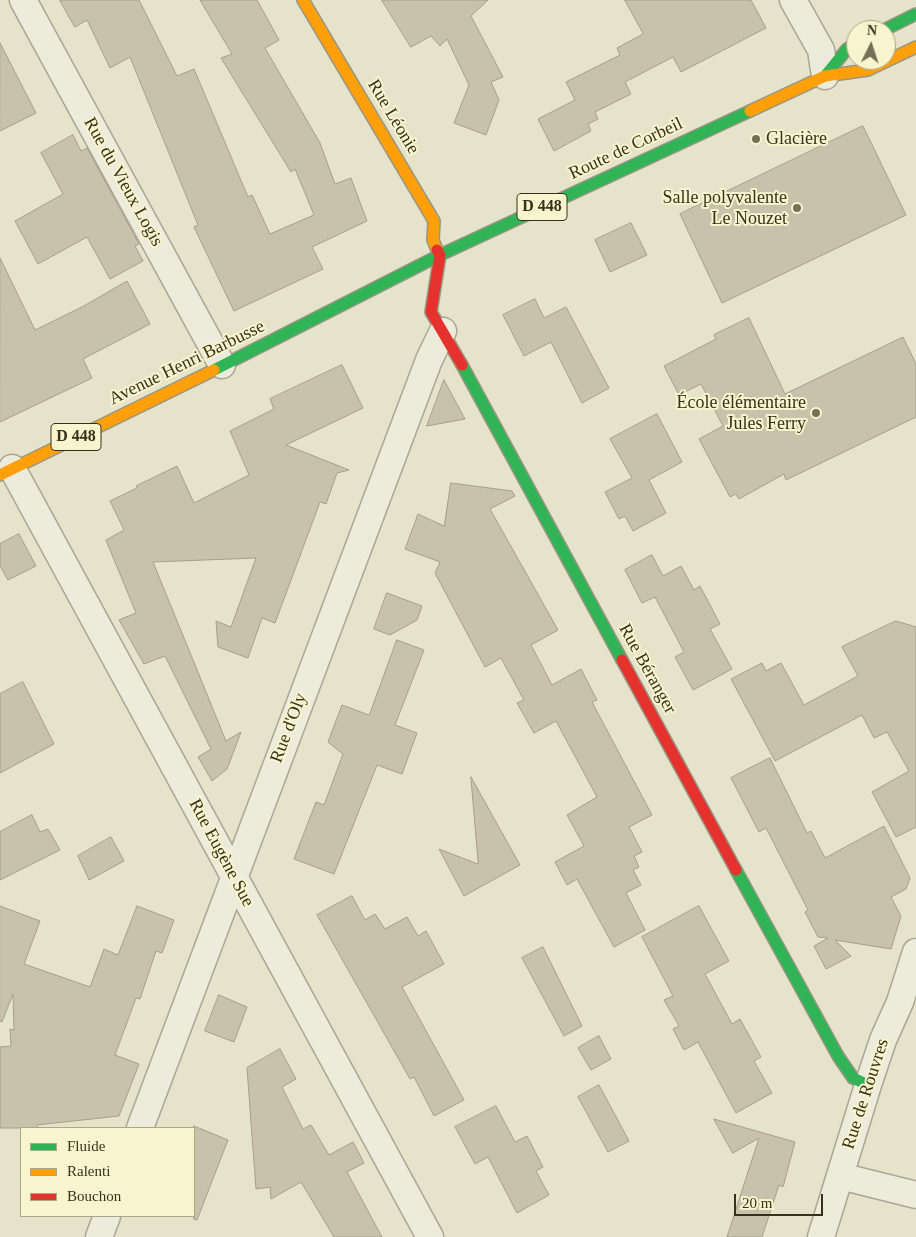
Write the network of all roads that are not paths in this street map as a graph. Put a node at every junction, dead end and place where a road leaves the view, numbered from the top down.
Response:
1 (23, 0) edge
2 (303, 0) edge
3 (793, 0) edge
4 (916, 14) edge
5 (896, 24) edge
6 (916, 47) edge
7 (846, 50) edge
8 (825, 76) junction
9 (440, 255) junction
10 (308, 324) joint
11 (443, 331) junction
12 (222, 364) junction
13 (6, 472) edge
14 (234, 877) junction
15 (916, 952) edge
16 (868, 1085) junction
17 (140, 1127) edge
18 (840, 1176) junction
19 (916, 1195) edge
20 (107, 1217) edge
21 (99, 1237) edge
22 (430, 1237) edge
23 (821, 1237) edge

1 - 12 street, Rue du Vieux Logis
2 - 9 street, Rue Léonie
3 - 8 street
4 - 5 street
6 - 8 street, Route de Corbeil / D 448
7 - 8 street, Route de Corbeil / D 448
8 - 9 street, Route de Corbeil / D 448
9 - 10 street, Route de Corbeil / D 448
9 - 11 street, Rue Béranger
10 - 12 street, Avenue Henri Barbusse / D 448
11 - 14 street, Rue d'Oly
11 - 16 street, Rue Béranger
12 - 13 street, Avenue Henri Barbusse / D 448
13 - 14 street, Rue Eugène Sue
14 - 17 street, Rue d'Oly
14 - 22 street, Rue Eugène Sue
15 - 16 street, Rue de Rouvres
16 - 18 street, Rue de Rouvres
18 - 19 street
18 - 23 street, Rue de Rouvres
20 - 21 street

